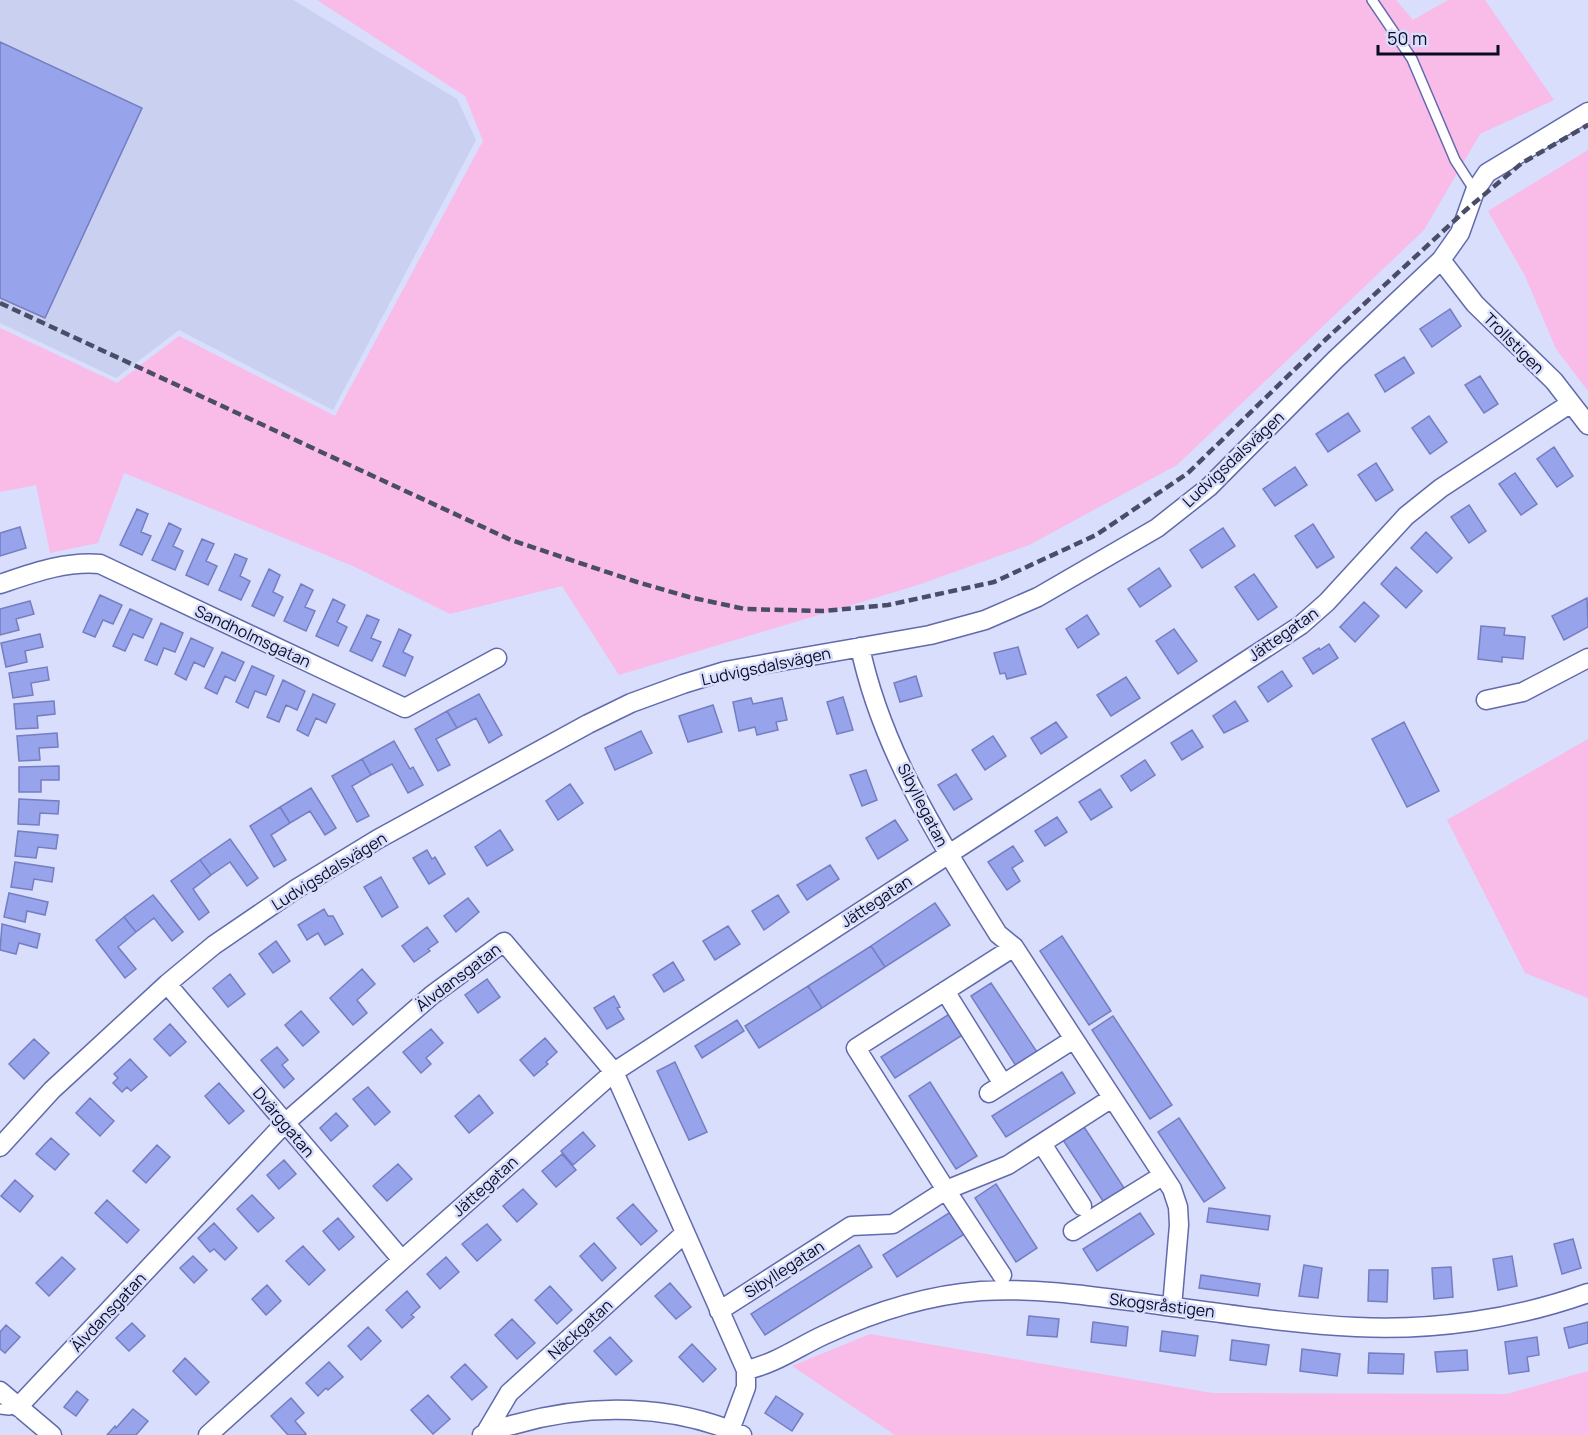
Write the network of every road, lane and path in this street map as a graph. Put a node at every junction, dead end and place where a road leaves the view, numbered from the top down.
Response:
1 (1372, 0) edge
2 (1588, 112) edge
3 (1475, 191) junction
4 (1441, 260) junction
5 (1571, 403) junction
6 (1588, 425) edge
7 (0, 584) edge
8 (860, 647) junction
9 (497, 658) dead end
10 (1588, 658) edge
11 (1486, 700) dead end
12 (948, 854) junction
13 (1014, 946) junction
14 (167, 984) junction
15 (945, 991) junction
16 (1074, 1040) junction
17 (614, 1072) junction
18 (1112, 1098) junction
19 (285, 1123) junction
20 (1042, 1144) junction
21 (0, 1147) edge
22 (1162, 1176) junction
23 (946, 1190) junction
24 (1082, 1206) dead end
25 (1072, 1232) dead end
26 (684, 1234) junction
27 (402, 1260) junction
28 (1002, 1275) dead end
29 (1588, 1293) edge
30 (1172, 1306) junction
31 (719, 1311) junction
32 (746, 1370) junction
33 (0, 1390) edge
34 (18, 1407) junction
35 (0, 1410) edge
36 (736, 1432) edge
37 (484, 1434) edge
38 (52, 1435) edge
39 (208, 1435) edge

1 - 3 lane
2 - 3 street
3 - 4 street, Ludvigsdalsvägen
4 - 5 street, Trollstigen
4 - 8 street, Ludvigsdalsvägen
5 - 6 street, Trollstigen
5 - 12 street, Jättegatan
7 - 9 street, Sandholmsgatan
8 - 12 street, Sibyllegatan
8 - 14 street, Ludvigsdalsvägen
10 - 11 street
12 - 13 street, Sibyllegatan
12 - 17 street, Jättegatan
13 - 15 street
13 - 16 street, Sibyllegatan
14 - 19 street, Dvärggatan
14 - 21 street, Ludvigsdalsvägen
15 - 16 street
15 - 23 street
16 - 18 street, Sibyllegatan
17 - 19 street, Älvdansgatan
17 - 26 street, Älvdansgatan
17 - 27 street, Jättegatan
18 - 20 street, Sibyllegatan
18 - 22 street, Sibyllegatan
19 - 27 street, Dvärggatan
19 - 34 street, Älvdansgatan
20 - 23 street, Sibyllegatan
20 - 24 street
22 - 25 street
22 - 30 street, Sibyllegatan
23 - 28 street
23 - 31 street, Sibyllegatan
26 - 31 street, Älvdansgatan
26 - 37 street, Näckgatan
27 - 39 street, Jättegatan
29 - 30 street, Skogsråstigen
30 - 32 street, Skogsråstigen
31 - 32 street, Älvdansgatan
32 - 36 street
33 - 34 street
34 - 35 lane
34 - 38 street
36 - 37 street

